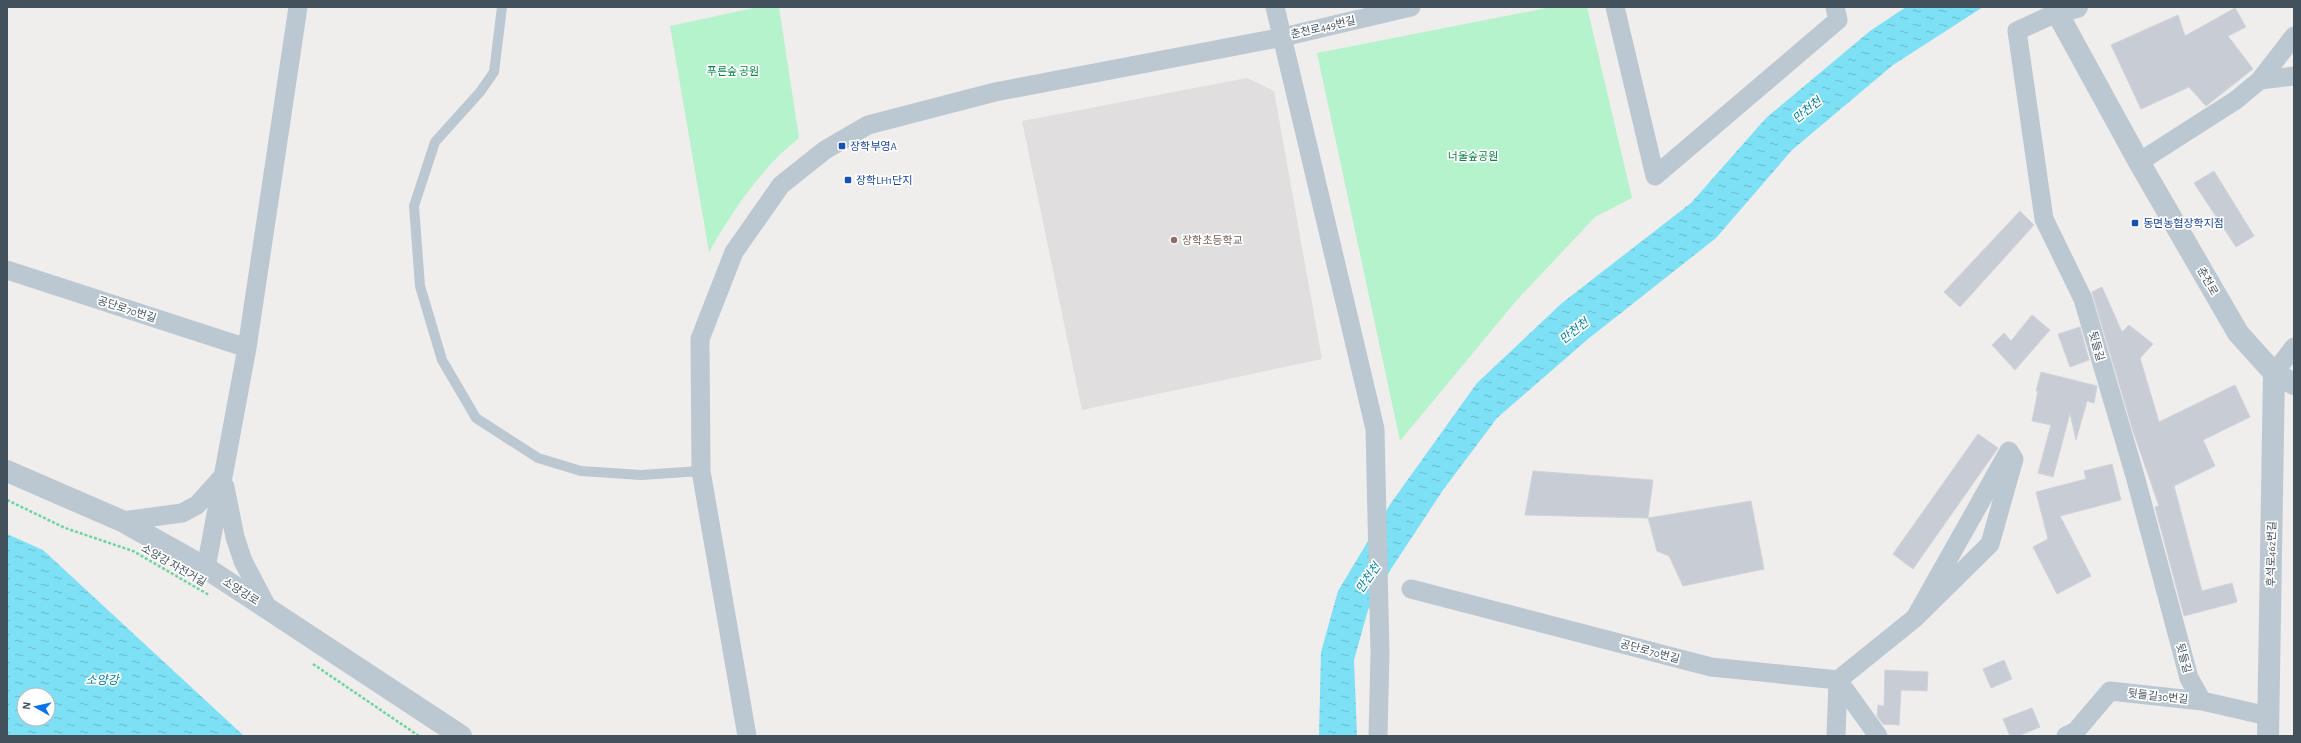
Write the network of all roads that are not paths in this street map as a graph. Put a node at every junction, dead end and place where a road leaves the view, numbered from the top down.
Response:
1 (298, 7) edge
2 (502, 7) edge
3 (1275, 7) edge
4 (1411, 7) edge
5 (1615, 7) edge
6 (1835, 7) edge
7 (2077, 7) edge
8 (2055, 10) edge
9 (2294, 36) edge
10 (1283, 37) junction
11 (2294, 76) edge
12 (2260, 80) junction
13 (2140, 162) junction
14 (7, 270) edge
15 (2294, 347) edge
16 (247, 348) junction
17 (2274, 373) junction
18 (2294, 384) edge
19 (7, 471) edge
20 (700, 471) junction
21 (223, 476) junction
22 (122, 521) junction
23 (206, 568) junction
24 (1410, 589) dead end
25 (267, 607) junction
26 (1915, 618) junction
27 (1838, 680) junction
28 (2202, 701) junction
29 (2268, 726) edge
30 (461, 736) edge
31 (747, 736) edge
32 (1378, 736) edge
33 (1836, 736) edge
34 (1878, 736) edge
35 (2066, 736) edge

1 - 16 street
2 - 20 lane
3 - 10 street
4 - 10 street, 춘천로449번길
5 - 6 street
7 - 8 street
8 - 13 street, 춘천로
8 - 28 street, 뒷들길
9 - 12 street
10 - 20 street, 춘천로449번길
10 - 32 street
11 - 12 street
12 - 13 street
13 - 17 street, 춘천로
14 - 16 street, 공단로70번길
15 - 17 street
16 - 21 street
17 - 18 street, 춘천로
17 - 29 street, 후석로462번길
19 - 22 street, 소양강로
20 - 31 street, 춘천로449번길
21 - 22 street
21 - 23 street
21 - 25 street
22 - 23 street, 소양강로
23 - 25 street, 소양강로
24 - 27 street, 공단로70번길
25 - 30 street, 소양강로
26 - 26 street
26 - 27 street
27 - 33 street
27 - 34 street
28 - 29 street, 뒷들길30번길
28 - 35 street, 뒷들길30번길

